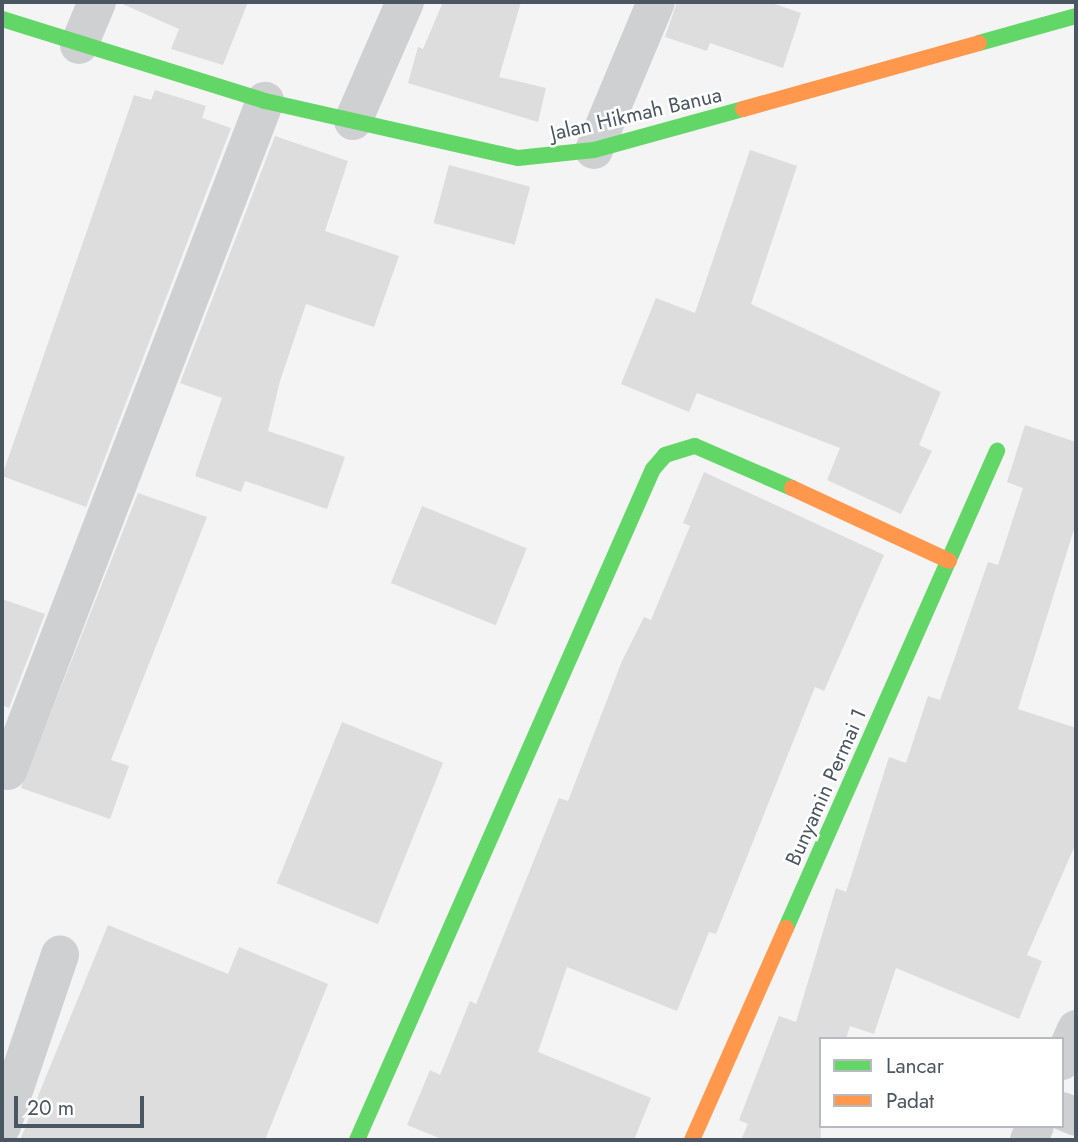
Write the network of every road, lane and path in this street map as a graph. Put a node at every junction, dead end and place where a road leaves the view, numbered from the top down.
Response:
1 (97, 2) edge
2 (405, 2) edge
3 (656, 2) edge
4 (1076, 16) edge
5 (2, 19) edge
6 (79, 45) junction
7 (265, 101) junction
8 (353, 121) junction
9 (594, 150) junction
10 (997, 451) dead end
11 (949, 561) junction
12 (8, 771) dead end
13 (60, 955) dead end
14 (1076, 1029) edge
15 (1064, 1056) edge
16 (2, 1126) edge
17 (357, 1140) edge
18 (692, 1140) edge

1 - 6 street
2 - 8 street
3 - 9 street
4 - 9 street, Jalan Hikmah Banua
5 - 6 street, Jalan Hikmah Banua
6 - 7 street, Jalan Hikmah Banua
7 - 8 street, Jalan Hikmah Banua
7 - 12 street
8 - 9 street, Jalan Hikmah Banua
10 - 11 street, Bunyamin Permai 1
11 - 17 street
11 - 18 street, Bunyamin Permai 1
13 - 16 street
14 - 15 street

